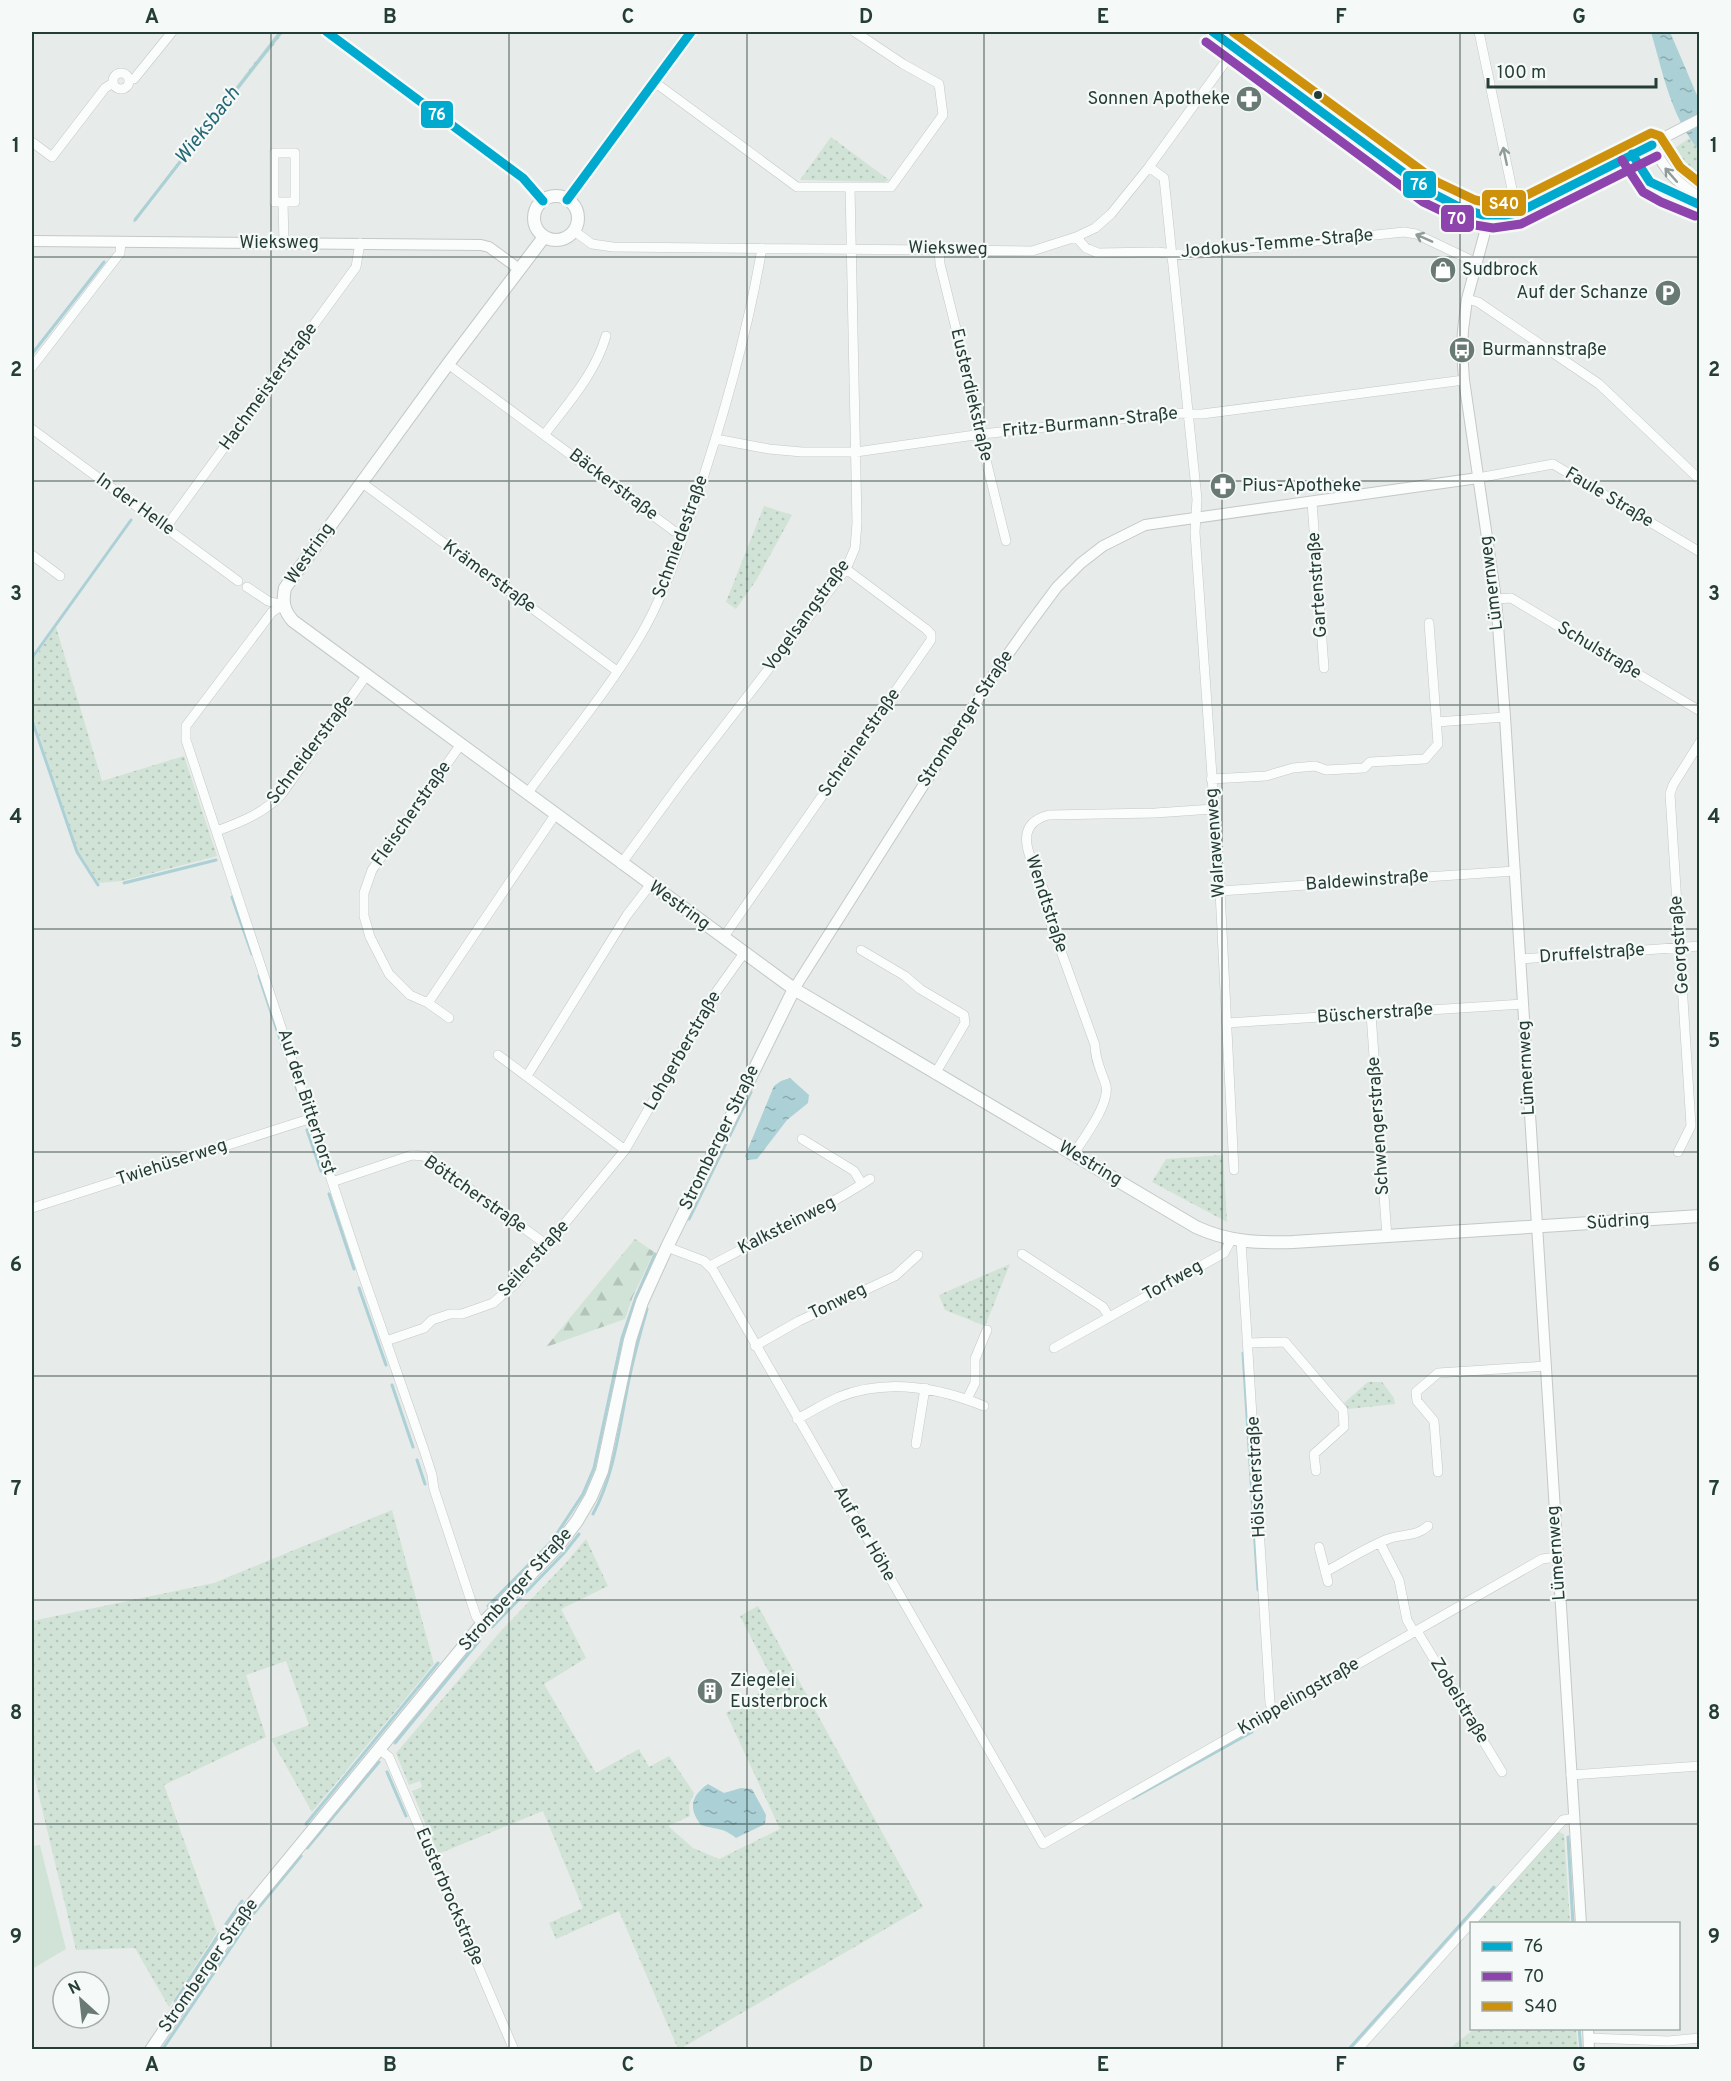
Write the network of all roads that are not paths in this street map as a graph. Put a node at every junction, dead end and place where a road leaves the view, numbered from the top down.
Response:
1 (172, 32) edge
2 (327, 32) edge
3 (691, 32) edge
4 (855, 32) edge
5 (1213, 32) edge
6 (1247, 32) edge
7 (1479, 32) edge
8 (1235, 48) junction
9 (653, 81) junction
10 (1700, 119) edge
11 (32, 142) edge
12 (1652, 144) junction
13 (1632, 154) junction
14 (1149, 166) junction
15 (850, 187) junction
16 (1700, 198) edge
17 (567, 200) junction
18 (543, 201) junction
19 (284, 202) junction
20 (1700, 205) edge
21 (1517, 213) junction
22 (1489, 217) junction
23 (574, 231) junction
24 (544, 237) junction
25 (1076, 237) junction
26 (32, 241) edge
27 (121, 242) junction
28 (284, 243) junction
29 (360, 243) junction
30 (762, 248) junction
31 (851, 249) junction
32 (939, 249) junction
33 (1171, 254) junction
34 (1477, 263) junction
35 (519, 269) junction
36 (1467, 299) junction
37 (606, 336) dead end
38 (448, 364) junction
39 (32, 367) edge
40 (1464, 380) junction
41 (1189, 413) junction
42 (32, 429) edge
43 (545, 434) junction
44 (982, 434) junction
45 (716, 439) junction
46 (856, 452) junction
47 (1478, 478) junction
48 (1700, 480) edge
49 (361, 482) junction
50 (1312, 502) junction
51 (1197, 517) junction
52 (166, 527) junction
53 (684, 534) junction
54 (1006, 541) dead end
55 (1700, 552) edge
56 (32, 555) edge
57 (846, 569) junction
58 (60, 576) dead end
59 (238, 580) dead end
60 (247, 587) dead end
61 (1496, 599) junction
62 (283, 605) junction
63 (1430, 623) dead end
64 (1324, 668) dead end
65 (617, 671) junction
66 (366, 676) junction
67 (1700, 711) edge
68 (1505, 717) junction
69 (1436, 722) junction
70 (1700, 742) edge
71 (461, 744) junction
72 (1211, 779) junction
73 (527, 794) junction
74 (1213, 808) junction
75 (555, 815) junction
76 (217, 831) junction
77 (621, 864) junction
78 (1515, 871) junction
79 (650, 885) junction
80 (1220, 891) junction
81 (723, 938) junction
82 (1700, 946) edge
83 (1680, 947) junction
84 (861, 950) dead end
85 (744, 953) junction
86 (1520, 959) junction
87 (794, 989) junction
88 (428, 1003) junction
89 (1523, 1005) junction
90 (1371, 1014) junction
91 (449, 1018) dead end
92 (1227, 1023) junction
93 (498, 1055) dead end
94 (935, 1074) junction
95 (527, 1076) junction
96 (312, 1118) junction
97 (802, 1139) dead end
98 (625, 1150) junction
99 (1678, 1152) dead end
100 (1073, 1155) junction
101 (1234, 1170) dead end
102 (333, 1182) junction
103 (32, 1208) edge
104 (579, 1208) joint
105 (1700, 1216) edge
106 (1536, 1227) junction
107 (1387, 1237) junction
108 (1236, 1240) junction
109 (547, 1245) junction
110 (667, 1247) junction
111 (1022, 1254) dead end
112 (918, 1255) dead end
113 (710, 1266) junction
114 (1109, 1317) junction
115 (987, 1330) dead end
116 (386, 1341) junction
117 (1249, 1343) junction
118 (755, 1346) junction
119 (1054, 1348) dead end
120 (1546, 1366) junction
121 (925, 1388) junction
122 (967, 1399) junction
123 (984, 1406) dead end
124 (797, 1419) junction
125 (916, 1444) dead end
126 (1316, 1472) dead end
127 (1438, 1472) dead end
128 (1428, 1526) dead end
129 (1380, 1543) junction
130 (1319, 1547) dead end
131 (1557, 1557) junction
132 (1325, 1572) junction
133 (1328, 1582) dead end
134 (482, 1624) junction
135 (1415, 1631) junction
136 (1273, 1712) junction
137 (379, 1749) junction
138 (1700, 1767) edge
139 (1502, 1772) dead end
140 (1571, 1774) junction
141 (1574, 1818) junction
142 (1043, 1844) joint
143 (1471, 1922) edge
144 (1581, 1922) edge
145 (1470, 1923) edge
146 (1700, 2038) edge
147 (1588, 2039) edge
148 (151, 2049) edge
149 (514, 2049) edge
150 (1357, 2049) edge

1 - 11 street
2 - 18 street
3 - 9 main road
4 - 15 street
5 - 8 street
6 - 8 street, Wieksweg
21 -> 7 street
8 - 14 street, Wieksweg
8 - 22 street
9 - 15 street
9 - 17 main road
10 - 12 street
12 - 13 street
16 -> 12 street
13 - 20 street
13 - 21 street
14 - 25 street, Wieksweg
14 - 33 street, Walrawenweg
15 - 31 street, Vogelsangstraße
17 - 18 main road
17 - 23 main road
18 - 24 main road
19 - 19 street
19 - 28 street
21 - 22 street
22 - 34 street, Lümernweg
23 - 24 main road
23 - 30 street, Wieksweg
24 - 35 main road, Westring
25 - 32 street, Wieksweg
25 - 33 street, Jodokus-Temme-Straße
26 - 27 street, Wieksweg
27 - 28 street, Wieksweg
27 - 39 street
28 - 29 street, Wieksweg
29 - 35 street, Wieksweg
29 - 52 street, Hachmeisterstraße
30 - 31 street, Wieksweg
30 - 45 street, Schmiedestraße
31 - 32 street, Wieksweg
31 - 46 street, Vogelsangstraße
32 - 44 street, Eusterdiekstraße
34 -> 33 street, Jodokus-Temme-Straße
33 - 41 street, Walrawenweg
34 - 36 street, Lümernweg
35 - 38 main road, Westring
36 - 40 street, Lümernweg
36 - 48 street
37 - 43 street
38 - 43 street, Bäckerstraße
38 - 49 main road, Westring
40 - 41 street, Fritz-Burmann-Straße
40 - 47 street, Lümernweg
41 - 44 street, Fritz-Burmann-Straße
41 - 51 street, Walrawenweg
42 - 52 street, In der Helle
43 - 53 street, Bäckerstraße
44 - 46 street, Fritz-Burmann-Straße
44 - 54 street, Eusterdiekstraße
45 - 46 street, Fritz-Burmann-Straße
45 - 53 street, Schmiedestraße
46 - 57 street, Vogelsangstraße
47 - 50 street, Stromberger Straße
47 - 55 street, Faule Straße
47 - 61 street, Lümernweg
49 - 62 main road, Westring
49 - 65 street, Krämerstraße
50 - 51 street, Stromberger Straße
50 - 64 street, Gartenstraße
51 - 72 street, Walrawenweg
51 - 87 street, Stromberger Straße
52 - 59 street, In der Helle
53 - 65 street, Schmiedestraße
56 - 58 street
57 - 77 street, Vogelsangstraße
57 - 81 street, Schreinerstraße
60 - 62 street
61 - 67 street, Schulstraße
61 - 68 street, Lümernweg
62 - 66 main road, Westring
62 - 76 street, Auf der Bitterhorst
63 - 69 street
65 - 73 street, Schmiedestraße
66 - 71 main road, Westring
66 - 76 street, Schneiderstraße
68 - 69 street
68 - 78 street, Lümernweg
69 - 72 street
70 - 83 street, Georgstraße
71 - 73 main road, Westring
71 - 88 street, Fleischerstraße
72 - 74 street, Walrawenweg
73 - 75 main road, Westring
74 - 80 street, Walrawenweg
74 - 100 street, Wendtstraße
75 - 77 main road, Westring
75 - 88 street
76 - 96 street, Auf der Bitterhorst
77 - 79 main road, Westring
78 - 80 street, Baldewinstraße
78 - 86 street, Lümernweg
79 - 81 main road, Westring
79 - 95 street
80 - 92 street, Walrawenweg
81 - 85 main road, Westring
82 - 83 street, Druffelstraße
83 - 86 street, Druffelstraße
83 - 99 street, Georgstraße
84 - 94 street
85 - 87 main road, Westring
85 - 98 street, Lohgerberstraße
86 - 89 street, Lümernweg
87 - 94 main road, Westring
87 - 110 main road, Stromberger Straße
88 - 91 street, Fleischerstraße
89 - 90 street, Büscherstraße
89 - 106 street, Lümernweg
90 - 92 street, Büscherstraße
90 - 107 street, Schwengerstraße
92 - 101 street, Walrawenweg
93 - 95 street
94 - 100 main road, Westring
95 - 98 street
96 - 102 street, Auf der Bitterhorst
96 - 103 street, Twiehüserweg
97 - 113 street, Kalksteinweg
98 - 104 street, Lohgerberstraße
100 - 108 main road, Westring
102 - 109 street, Böttcherstraße
102 - 116 street, Auf der Bitterhorst
104 - 109 street, Seilerstraße
105 - 106 main road, Südring
106 - 107 main road, Westring
106 - 120 street, Lümernweg
107 - 108 main road, Westring
108 - 114 street, Torfweg
108 - 117 street, Hölscherstraße
109 - 116 street, Seilerstraße
110 - 113 street
110 - 134 main road, Stromberger Straße
111 - 114 street
112 - 118 street, Tonweg
113 - 118 street, Auf der Höhe
114 - 119 street, Torfweg
115 - 122 street
116 - 134 street, Auf der Bitterhorst
117 - 126 street
117 - 136 street, Hölscherstraße
118 - 124 street, Auf der Höhe
120 - 127 street
120 - 131 street, Lümernweg
121 - 122 street
121 - 124 street
121 - 125 street
122 - 123 street
124 - 142 street, Auf der Höhe
128 - 129 street
129 - 132 street
129 - 135 street, Zobelstraße
130 - 132 street
131 - 135 street, Knippelingstraße
131 - 140 street, Lümernweg
132 - 133 street
134 - 137 main road, Stromberger Straße
135 - 136 street, Knippelingstraße
135 - 139 street, Zobelstraße
136 - 142 street, Knippelingstraße
137 - 148 main road, Stromberger Straße
137 - 149 street, Eusterbrockstraße
138 - 140 street
140 - 141 street, Lümernweg
141 - 143 street
141 - 144 street, Lümernweg
145 - 150 street
146 - 147 street

